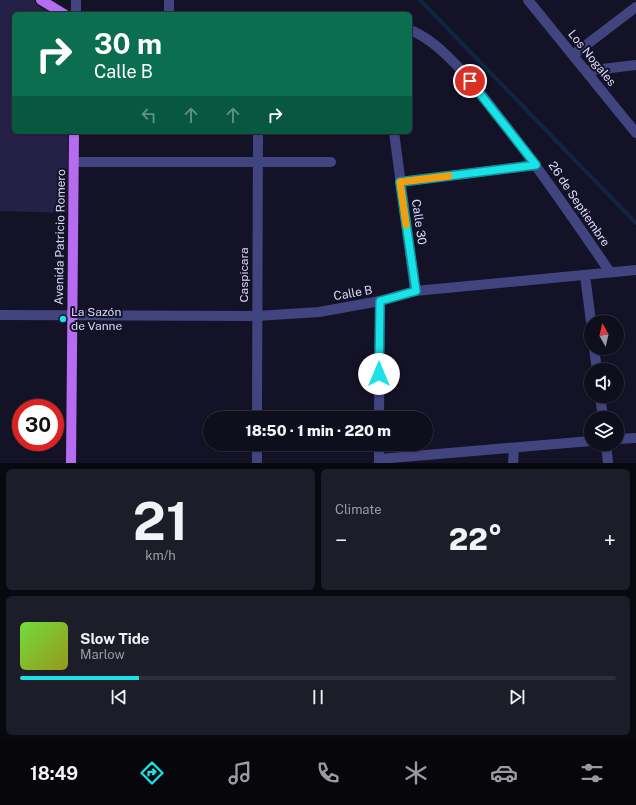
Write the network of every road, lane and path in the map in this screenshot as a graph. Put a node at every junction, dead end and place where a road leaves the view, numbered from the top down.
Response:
1 (41, 0) edge
2 (76, 0) edge
3 (169, 0) edge
4 (528, 0) edge
5 (636, 7) edge
6 (61, 12) edge
7 (76, 12) edge
8 (169, 12) edge
9 (412, 31) edge
10 (573, 55) junction
11 (636, 65) edge
12 (586, 71) junction
13 (636, 133) edge
14 (74, 134) edge
15 (258, 134) edge
16 (394, 134) edge
17 (74, 162) junction
18 (258, 162) junction
19 (331, 162) dead end
20 (536, 165) junction
21 (400, 182) junction
22 (636, 270) edge
23 (610, 272) junction
24 (585, 275) junction
25 (416, 291) junction
26 (380, 301) junction
27 (0, 315) edge
28 (72, 315) junction
29 (590, 315) edge
30 (257, 316) junction
31 (257, 411) edge
32 (379, 411) edge
33 (636, 438) edge
34 (624, 439) edge
35 (584, 442) edge
36 (514, 448) junction
37 (257, 451) edge
38 (607, 451) edge
39 (379, 461) edge
40 (71, 463) edge
41 (257, 463) edge
42 (513, 463) edge
43 (608, 463) edge

1 - 6 main road
2 - 7 street
3 - 8 street
4 - 10 street, Los Nogales
5 - 10 street
9 - 20 street, 26 de Septiembre
10 - 12 street, Los Nogales
11 - 12 street
12 - 13 street, Los Nogales
14 - 17 main road, Avenida Patricio Romero
15 - 18 street, Caspicara
16 - 21 street, Calle 30
17 - 18 street
17 - 28 main road, Avenida Patricio Romero
18 - 19 street
18 - 30 street, Caspicara
20 - 21 street
20 - 23 street, 26 de Septiembre
21 - 25 street, Calle 30
22 - 23 street, Calle B
23 - 24 street, Calle B
24 - 25 street, Calle B
24 - 29 street
25 - 26 street, Calle B
26 - 30 street, Calle B
26 - 32 street
27 - 28 street, Calle B
28 - 30 street, Calle B
28 - 40 main road, Avenida Patricio Romero
30 - 31 street, Caspicara
33 - 34 street
35 - 36 street
36 - 39 street
36 - 42 street
37 - 41 street
38 - 43 street

